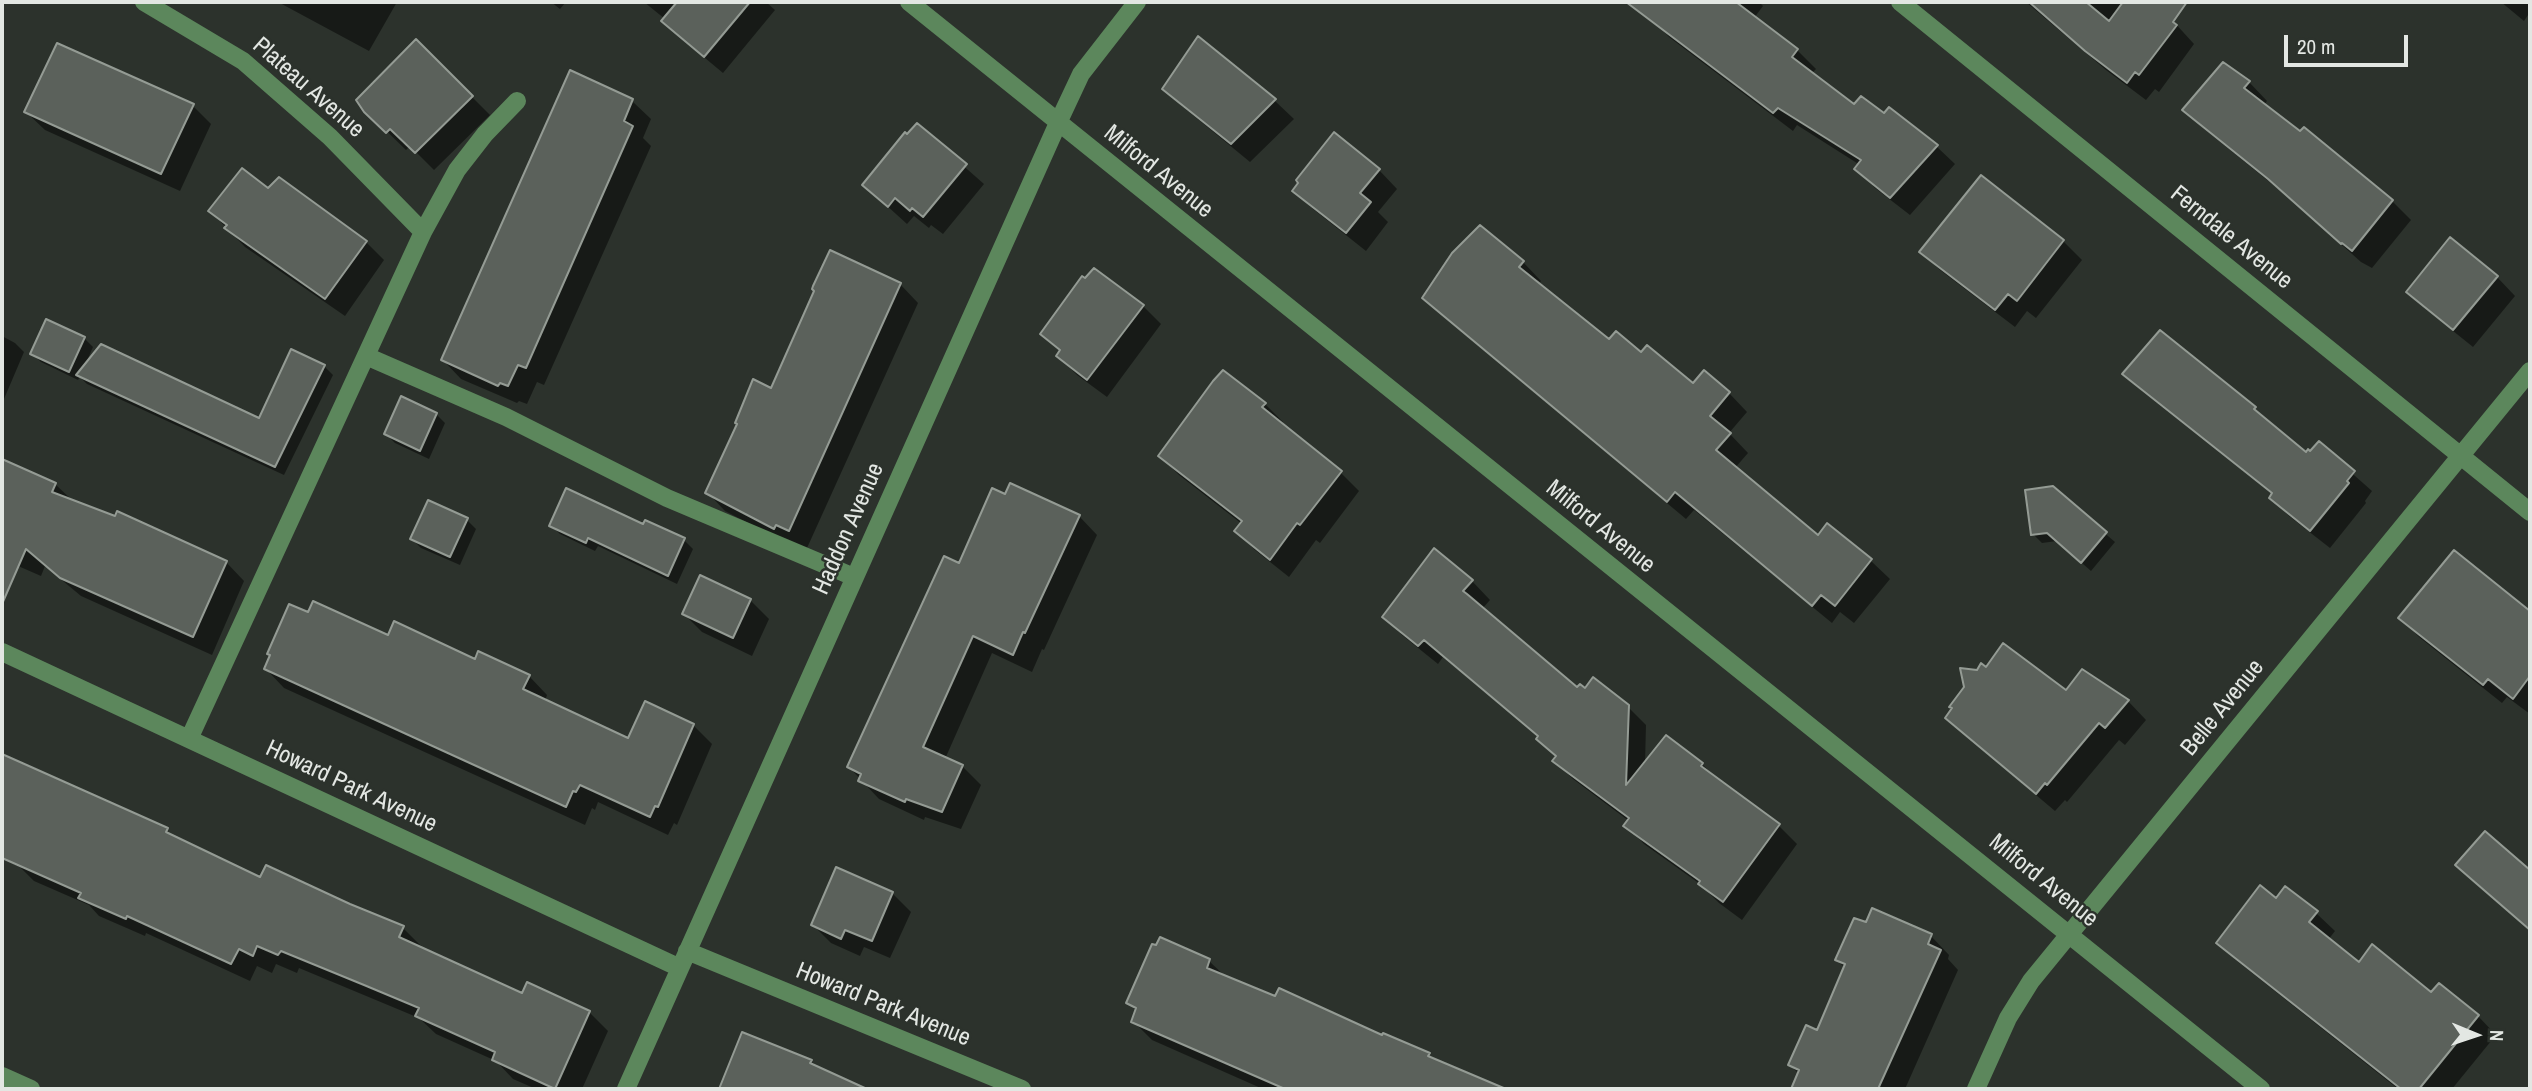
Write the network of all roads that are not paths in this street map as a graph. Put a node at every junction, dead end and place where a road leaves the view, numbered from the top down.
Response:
1 (144, 2) edge
2 (909, 2) edge
3 (1137, 2) edge
4 (1900, 2) edge
5 (517, 101) dead end
6 (1058, 123) junction
7 (423, 232) junction
8 (366, 356) junction
9 (2530, 371) edge
10 (2461, 456) junction
11 (2530, 512) edge
12 (854, 578) junction
13 (2, 652) edge
14 (189, 738) junction
15 (2070, 934) junction
16 (687, 951) junction
17 (680, 968) junction
18 (2, 1076) edge
19 (31, 1089) edge
20 (626, 1089) edge
21 (1022, 1089) edge
22 (1976, 1089) edge
23 (2261, 1089) edge

1 - 7 street, Plateau Avenue
2 - 6 street, Milford Avenue
3 - 6 street, Haddon Avenue
4 - 10 street, Ferndale Avenue
5 - 7 street
6 - 12 street, Haddon Avenue
6 - 15 street, Milford Avenue
7 - 8 street
8 - 12 street
8 - 14 street
9 - 10 street, Belle Avenue
10 - 11 street, Ferndale Avenue
10 - 15 street, Belle Avenue
12 - 16 street, Haddon Avenue
13 - 14 street, Howard Park Avenue
14 - 17 street, Howard Park Avenue
15 - 22 street, Belle Avenue
15 - 23 street, Milford Avenue
16 - 17 street, Haddon Avenue
16 - 21 street, Howard Park Avenue
17 - 20 street, Haddon Avenue
18 - 19 street

